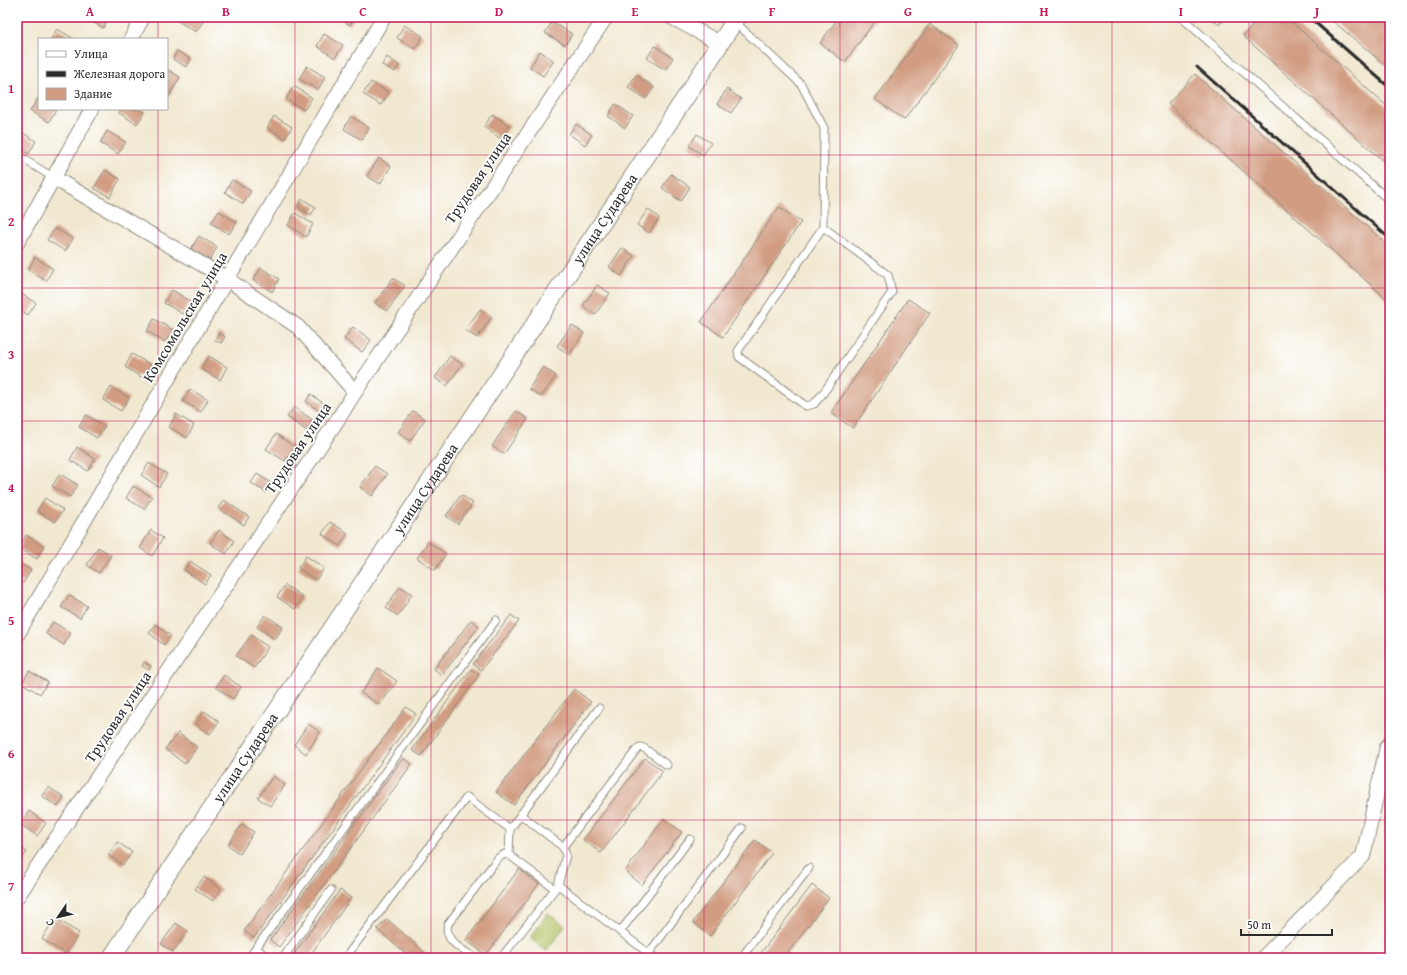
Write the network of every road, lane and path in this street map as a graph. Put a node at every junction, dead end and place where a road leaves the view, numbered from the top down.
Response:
1 (143, 17) edge
2 (384, 17) edge
3 (606, 17) edge
4 (671, 17) edge
5 (1181, 17) edge
6 (735, 19) edge
7 (132, 38) edge
8 (720, 43) junction
9 (91, 110) edge
10 (17, 155) edge
11 (54, 178) junction
12 (1390, 201) edge
13 (823, 227) junction
14 (17, 243) edge
15 (227, 279) junction
16 (355, 392) junction
17 (496, 620) dead end
18 (17, 635) edge
19 (599, 708) dead end
20 (1390, 743) edge
21 (667, 765) dead end
22 (520, 815) junction
23 (742, 828) dead end
24 (510, 829) junction
25 (690, 839) dead end
26 (563, 847) junction
27 (509, 855) junction
28 (809, 868) dead end
29 (557, 887) junction
30 (331, 890) dead end
31 (17, 897) edge
32 (620, 932) junction
33 (256, 948) junction
34 (649, 953) junction
35 (505, 957) edge
36 (111, 958) edge
37 (249, 958) edge
38 (268, 958) edge
39 (283, 958) edge
40 (345, 958) edge
41 (475, 958) edge
42 (656, 958) edge
43 (741, 958) edge
44 (1263, 958) edge

1 - 7 street
2 - 15 street, Комсомольская улица
3 - 16 street, Трудовая улица
4 - 8 street
5 - 12 lane
6 - 8 street, улица Сударева
6 - 13 lane
8 - 36 street, улица Сударева
9 - 11 street
10 - 11 lane
11 - 14 street
11 - 15 street
13 - 13 lane
15 - 16 street
15 - 18 street, Комсомольская улица
16 - 31 street, Трудовая улица
17 - 33 lane
19 - 22 lane
20 - 44 street
21 - 26 lane
22 - 24 lane
22 - 26 lane
23 - 34 lane
24 - 27 lane
24 - 40 lane
25 - 32 lane
26 - 29 lane
27 - 29 lane
27 - 41 lane
28 - 43 lane
29 - 32 lane
29 - 35 lane
30 - 39 lane
32 - 34 lane
33 - 37 lane
33 - 38 lane
34 - 42 lane

